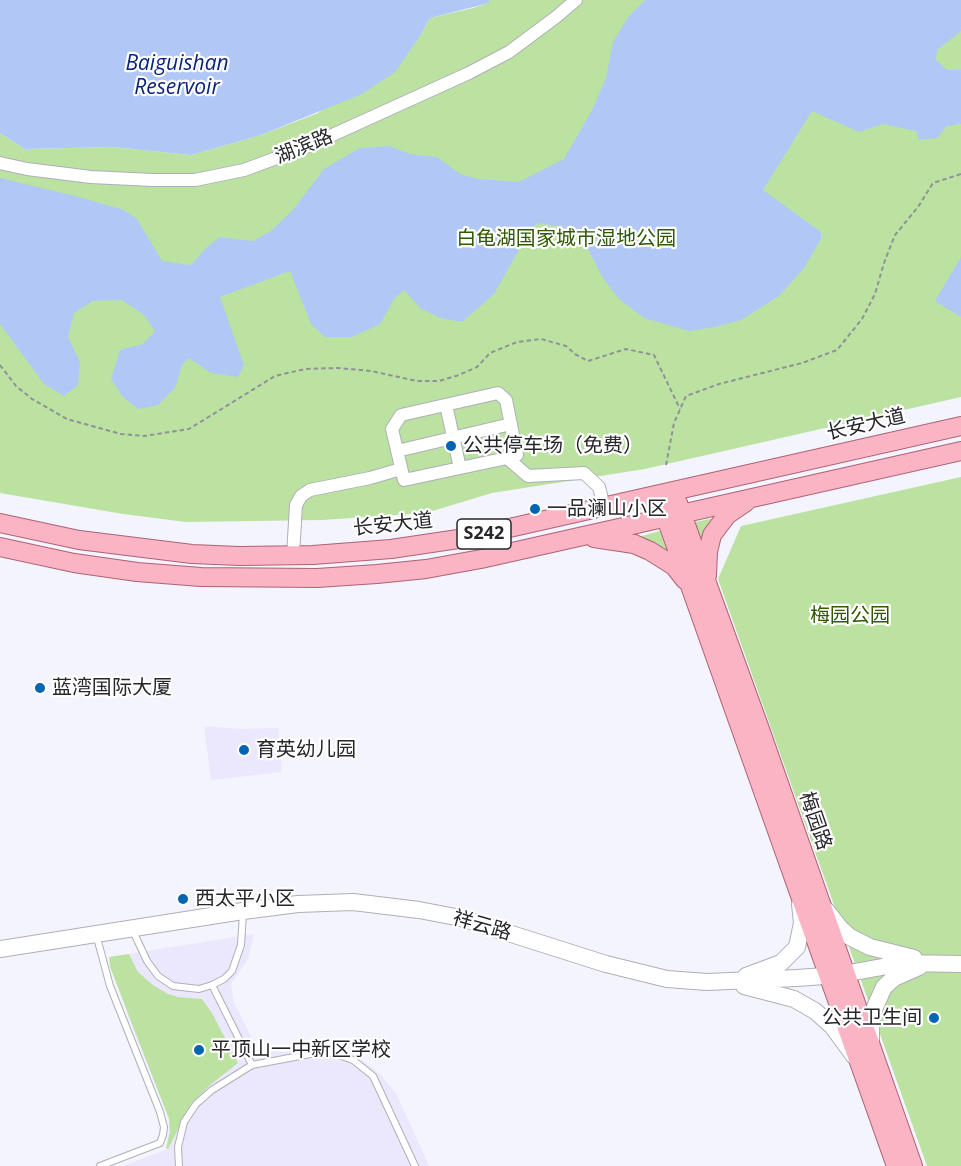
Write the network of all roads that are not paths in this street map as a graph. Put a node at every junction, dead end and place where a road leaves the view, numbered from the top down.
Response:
1 (576, 0) edge
2 (0, 163) edge
3 (446, 405) junction
4 (511, 424) junction
5 (961, 426) edge
6 (453, 438) junction
7 (397, 451) junction
8 (961, 451) edge
9 (507, 458) junction
10 (460, 468) junction
11 (401, 469) junction
12 (665, 493) junction
13 (757, 496) junction
14 (604, 507) junction
15 (673, 515) junction
16 (0, 523) edge
17 (583, 537) junction
18 (0, 548) edge
19 (293, 555) junction
20 (699, 586) junction
21 (806, 888) junction
22 (243, 911) junction
23 (131, 928) junction
24 (96, 933) junction
25 (0, 949) edge
26 (929, 962) junction
27 (961, 964) edge
28 (837, 975) junction
29 (729, 982) junction
30 (212, 985) junction
31 (871, 1048) junction
32 (252, 1065) junction
33 (861, 1066) junction
34 (100, 1166) edge
35 (178, 1166) edge
36 (416, 1166) edge
37 (896, 1166) edge
38 (913, 1166) edge

1 - 2 street, 湖滨路
3 - 4 street
3 - 6 street
3 - 7 street
4 - 6 street
4 - 9 street
5 - 12 main road, 长安大道 / S242
6 - 7 street
6 - 10 street
7 - 11 street
8 - 13 main road, S242
9 - 10 street
9 - 14 street
10 - 11 street
11 - 19 street
12 - 14 main road, 长安大道 / S242
12 - 15 main road, 梅园路
13 - 15 main road, S242
13 - 20 main road
14 - 19 main road, 长安大道 / S242
15 - 17 main road, S242
15 - 20 main road, 梅园路
16 - 19 main road, 长安大道 / S242
17 - 18 main road, S242
17 - 20 main road
20 - 21 main road, 梅园路
21 - 26 main road
21 - 28 main road, 梅园路
21 - 29 main road
22 - 23 main road, 祥云路
22 - 29 main road, 祥云路
22 - 30 lane
23 - 24 main road, 祥云路
23 - 30 lane
24 - 25 main road, 祥云路
24 - 34 lane
26 - 27 main road, 祥云路
26 - 28 main road, 祥云路
26 - 31 main road
28 - 29 main road, 祥云路
28 - 31 main road, 梅园路
28 - 33 main road, 梅园路
29 - 33 main road
30 - 32 lane
31 - 38 main road, 梅园路
32 - 35 lane
32 - 36 lane
33 - 37 main road, 梅园路

